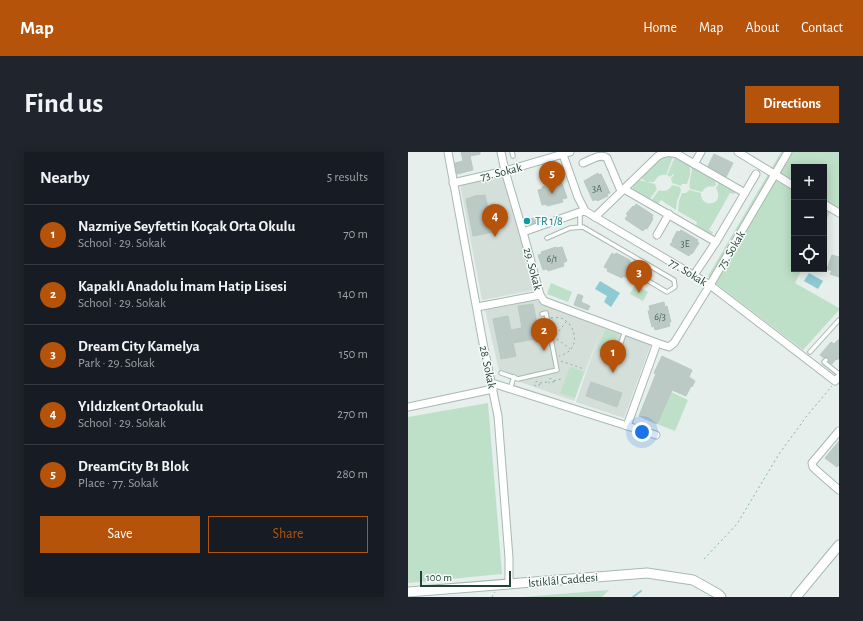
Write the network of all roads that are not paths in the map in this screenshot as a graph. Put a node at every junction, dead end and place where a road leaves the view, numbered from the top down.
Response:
1 (448, 152) edge
2 (501, 152) edge
3 (701, 152) edge
4 (738, 152) edge
5 (788, 152) edge
6 (565, 153) edge
7 (583, 163) dead end
8 (694, 164) junction
9 (505, 171) junction
10 (756, 174) dead end
11 (775, 175) junction
12 (454, 183) junction
13 (791, 184) edge
14 (623, 190) junction
15 (745, 193) junction
16 (827, 206) edge
17 (582, 212) junction
18 (839, 213) edge
19 (669, 214) junction
20 (595, 217) junction
21 (580, 227) junction
22 (524, 232) junction
23 (657, 235) dead end
24 (547, 238) dead end
25 (716, 242) junction
26 (694, 275) junction
27 (640, 276) dead end
28 (710, 285) junction
29 (540, 295) junction
30 (476, 307) junction
31 (542, 314) dead end
32 (839, 320) edge
33 (625, 331) junction
34 (657, 343) junction
35 (671, 346) joint
36 (810, 352) dead end
37 (826, 360) dead end
38 (613, 365) dead end
39 (501, 373) dead end
40 (839, 374) edge
41 (514, 377) junction
42 (837, 379) edge
43 (492, 386) junction
44 (510, 389) junction
45 (408, 407) edge
46 (627, 426) junction
47 (839, 430) edge
48 (656, 435) dead end
49 (839, 490) edge
50 (839, 546) edge
51 (508, 584) junction
52 (408, 592) edge
53 (721, 597) edge
54 (796, 597) edge

1 - 12 street, 28. Sokak
2 - 9 street, 29. Sokak
3 - 8 street
4 - 11 street
5 - 11 street, 75. Sokak
6 - 9 street, 73. Sokak
6 - 17 street
7 - 14 street
8 - 14 street
8 - 15 street
9 - 12 street, 73. Sokak
9 - 22 street, 29. Sokak
10 - 15 street
11 - 13 street
11 - 28 street, 75. Sokak
12 - 30 street, 28. Sokak
14 - 19 street
14 - 20 street
15 - 25 street
16 - 18 street
17 - 20 street, 77. Sokak
17 - 21 lane
17 - 22 street
19 - 23 street
19 - 25 street
20 - 26 street, 77. Sokak
21 - 24 lane
21 - 27 lane
22 - 29 street, 29. Sokak
25 - 26 street
26 - 28 street, 77. Sokak
28 - 35 street, 75. Sokak
28 - 42 street, 77. Sokak
29 - 30 street
29 - 33 street, 29. Sokak
30 - 43 street, 28. Sokak
31 - 41 lane
32 - 36 lane
33 - 34 street, 29. Sokak
33 - 38 lane
34 - 35 street, 29. Sokak
34 - 46 street
37 - 40 lane
39 - 41 lane
41 - 44 lane
43 - 44 street
43 - 45 street
43 - 51 street, 28. Sokak
44 - 46 street
46 - 48 street
47 - 49 street
50 - 54 street
51 - 52 street, İstiklâl Caddesi
51 - 53 street, İstiklâl Caddesi

